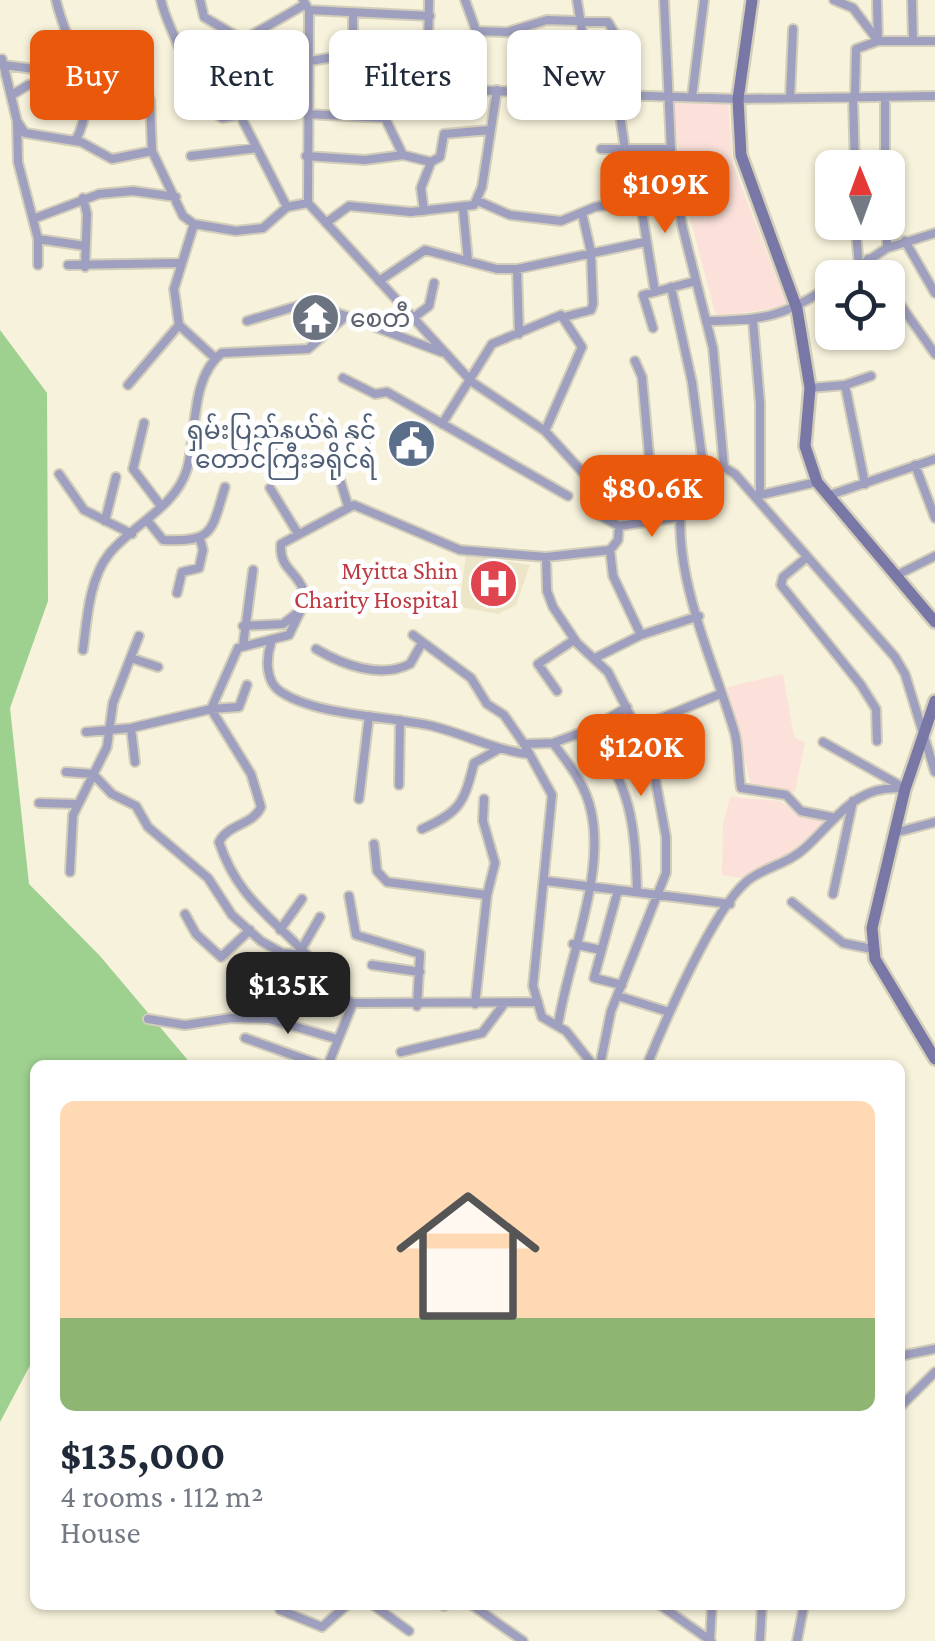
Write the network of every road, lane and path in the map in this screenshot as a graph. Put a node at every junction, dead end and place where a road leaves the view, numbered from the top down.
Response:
1 (56, 0) edge
2 (160, 0) edge
3 (200, 0) edge
4 (372, 0) edge
5 (429, 0) edge
6 (465, 0) edge
7 (577, 0) edge
8 (664, 0) edge
9 (704, 0) edge
10 (752, 0) edge
11 (834, 0) edge
12 (876, 0) edge
13 (912, 0) edge
14 (306, 5) edge
15 (374, 11) junction
16 (353, 14) junction
17 (430, 16) junction
18 (582, 20) junction
19 (793, 29) dead end
20 (63, 30) edge
21 (226, 30) edge
22 (261, 30) edge
23 (353, 30) edge
24 (429, 30) edge
25 (476, 30) edge
26 (583, 30) edge
27 (613, 30) edge
28 (487, 31) edge
29 (174, 38) edge
30 (913, 40) junction
31 (878, 41) junction
32 (935, 41) edge
33 (329, 58) edge
34 (310, 61) junction
35 (2, 62) edge
36 (30, 67) edge
37 (309, 74) edge
38 (30, 85) edge
39 (487, 90) edge
40 (497, 90) junction
41 (507, 90) edge
42 (12, 94) junction
43 (641, 95) edge
44 (666, 96) junction
45 (854, 96) junction
46 (935, 96) edge
47 (885, 97) junction
48 (692, 98) junction
49 (790, 98) junction
50 (738, 99) junction
51 (309, 114) edge
52 (84, 120) edge
53 (151, 120) edge
54 (242, 120) edge
55 (306, 120) edge
56 (625, 120) edge
57 (17, 121) junction
58 (490, 130) junction
59 (74, 141) junction
60 (256, 148) junction
61 (670, 148) junction
62 (601, 149) dead end
63 (628, 150) junction
64 (855, 150) edge
65 (886, 150) edge
66 (152, 152) junction
67 (403, 154) junction
68 (192, 156) dead end
69 (306, 156) junction
70 (431, 162) junction
71 (678, 195) junction
72 (176, 197) junction
73 (83, 198) junction
74 (478, 201) junction
75 (638, 202) junction
76 (308, 203) junction
77 (287, 207) junction
78 (463, 209) junction
79 (424, 211) junction
80 (582, 213) junction
81 (33, 218) junction
82 (326, 223) junction
83 (194, 224) junction
84 (935, 233) edge
85 (38, 238) junction
86 (887, 240) edge
87 (905, 241) junction
88 (644, 242) junction
89 (84, 246) junction
90 (887, 248) junction
91 (591, 252) junction
92 (867, 260) edge
93 (468, 261) junction
94 (179, 263) junction
95 (38, 265) dead end
96 (68, 265) dead end
97 (85, 267) junction
98 (517, 268) junction
99 (379, 281) junction
100 (696, 281) junction
101 (434, 284) dead end
102 (671, 287) junction
103 (655, 292) junction
104 (935, 293) edge
105 (815, 296) edge
106 (797, 309) junction
107 (905, 311) edge
108 (346, 316) junction
109 (564, 317) junction
110 (413, 318) junction
111 (706, 320) junction
112 (247, 321) dead end
113 (753, 321) junction
114 (179, 324) junction
115 (653, 328) dead end
116 (519, 334) junction
117 (446, 354) junction
118 (935, 354) edge
119 (215, 358) junction
120 (635, 361) dead end
121 (871, 376) dead end
122 (343, 378) dead end
123 (472, 382) junction
124 (845, 384) junction
125 (128, 385) dead end
126 (810, 388) junction
127 (144, 423) dead end
128 (442, 424) junction
129 (544, 432) junction
130 (935, 459) edge
131 (916, 465) junction
132 (724, 467) junction
133 (704, 472) junction
134 (338, 473) dead end
135 (59, 474) dead end
136 (586, 476) junction
137 (116, 477) dead end
138 (651, 477) junction
139 (686, 482) junction
140 (817, 482) junction
141 (865, 484) junction
142 (225, 487) dead end
143 (270, 488) dead end
144 (758, 495) junction
145 (830, 495) junction
146 (568, 496) dead end
147 (161, 506) junction
148 (348, 506) junction
149 (679, 517) junction
150 (935, 518) edge
151 (147, 520) junction
152 (105, 521) junction
153 (620, 526) junction
154 (297, 532) junction
155 (132, 534) junction
156 (200, 539) junction
157 (610, 550) junction
158 (935, 556) edge
159 (546, 557) junction
160 (806, 558) junction
161 (253, 570) dead end
162 (898, 574) junction
163 (177, 593) dead end
164 (301, 610) junction
165 (700, 616) junction
166 (935, 622) edge
167 (243, 626) junction
168 (413, 635) dead end
169 (641, 635) junction
170 (139, 636) dead end
171 (574, 640) junction
172 (271, 643) junction
173 (422, 643) junction
174 (243, 646) junction
175 (316, 649) dead end
176 (83, 650) dead end
177 (131, 658) junction
178 (595, 658) junction
179 (158, 667) dead end
180 (247, 685) dead end
181 (557, 691) dead end
182 (720, 694) junction
183 (935, 700) edge
184 (627, 707) junction
185 (212, 709) junction
186 (368, 716) junction
187 (400, 720) junction
188 (131, 728) junction
189 (638, 728) junction
190 (591, 729) junction
191 (922, 729) junction
192 (86, 732) dead end
193 (112, 732) junction
194 (877, 741) dead end
195 (823, 742) dead end
196 (553, 743) junction
197 (524, 744) junction
198 (497, 750) junction
199 (528, 754) junction
200 (135, 762) dead end
201 (66, 772) dead end
202 (935, 772) edge
203 (93, 774) junction
204 (399, 784) dead end
205 (905, 788) junction
206 (484, 799) dead end
207 (360, 800) dead end
208 (853, 801) junction
209 (38, 804) dead end
210 (78, 804) junction
211 (831, 816) junction
212 (935, 822) edge
213 (422, 829) dead end
214 (894, 833) junction
215 (374, 844) dead end
216 (70, 872) dead end
217 (546, 881) junction
218 (590, 886) junction
219 (618, 890) junction
220 (637, 892) junction
221 (833, 894) dead end
222 (487, 895) junction
223 (349, 896) dead end
224 (658, 896) junction
225 (302, 899) dead end
226 (792, 902) dead end
227 (730, 904) junction
228 (186, 914) dead end
229 (320, 917) dead end
230 (250, 930) junction
231 (280, 930) junction
232 (574, 944) junction
233 (872, 949) junction
234 (601, 950) junction
235 (304, 952) junction
236 (372, 965) dead end
237 (420, 972) junction
238 (622, 986) junction
239 (618, 996) junction
240 (538, 1002) junction
241 (353, 1003) junction
242 (475, 1004) junction
243 (504, 1004) junction
244 (417, 1006) junction
245 (669, 1012) junction
246 (148, 1019) dead end
247 (558, 1025) junction
248 (245, 1038) dead end
249 (337, 1039) junction
250 (401, 1052) dead end
251 (935, 1059) edge
252 (310, 1060) edge
253 (327, 1060) edge
254 (591, 1060) edge
255 (598, 1060) edge
256 (649, 1060) edge
257 (935, 1349) edge
258 (905, 1355) edge
259 (935, 1372) edge
260 (905, 1402) edge
261 (280, 1610) edge
262 (341, 1610) edge
263 (380, 1610) edge
264 (479, 1610) edge
265 (667, 1610) edge
266 (712, 1610) edge
267 (762, 1610) edge
268 (803, 1610) edge
269 (409, 1631) dead end
270 (523, 1641) edge
271 (710, 1641) edge
272 (760, 1641) edge
273 (797, 1641) edge

1 - 20 street
2 - 29 street
3 - 21 street
4 - 15 street
5 - 17 street
6 - 25 street
7 - 18 street
8 - 44 street
9 - 48 street
10 - 50 street
11 - 31 street
12 - 31 street
13 - 30 street
14 - 16 street
14 - 22 street
14 - 34 street
15 - 16 street
15 - 17 street
16 - 23 street
17 - 24 street
18 - 26 street
18 - 27 street
18 - 28 street
19 - 49 street
30 - 31 street
30 - 32 street
31 - 45 street
33 - 34 street
34 - 37 street
35 - 36 street
35 - 42 street
38 - 42 street
39 - 40 street
40 - 41 street
40 - 58 street
42 - 57 street
43 - 44 street
44 - 48 street
44 - 61 street
45 - 47 street
45 - 49 street
45 - 64 street
46 - 47 street
47 - 65 street
48 - 50 street
49 - 50 street
50 - 106 street
51 - 67 street
52 - 59 street
53 - 66 street
54 - 60 street
55 - 69 street
56 - 63 street
57 - 59 street
57 - 81 street
58 - 70 street
58 - 74 street
59 - 66 street
60 - 68 street
60 - 77 street
61 - 63 street
61 - 71 street
62 - 63 street
63 - 75 street
66 - 72 street
67 - 69 street
67 - 70 street
69 - 76 street
70 - 79 street
71 - 75 street
71 - 100 street
72 - 73 street
72 - 83 street
73 - 81 street
73 - 89 street
74 - 78 street
74 - 80 street
75 - 80 street
75 - 88 street
76 - 77 street
76 - 82 street
77 - 83 street
78 - 79 street
78 - 93 street
79 - 82 street
80 - 91 street
81 - 85 street
82 - 99 street
83 - 94 street
84 - 87 street
85 - 89 street
85 - 95 street
86 - 90 street
87 - 90 street
87 - 104 street
88 - 91 street
88 - 103 street
89 - 97 street
90 - 92 street
91 - 98 street
91 - 109 street
93 - 98 street
93 - 99 street
94 - 97 street
94 - 114 street
96 - 97 street
98 - 116 street
99 - 110 street
100 - 102 street
100 - 111 street
101 - 110 street
102 - 103 street
102 - 133 street
103 - 115 street
105 - 106 street
106 - 113 street
106 - 126 street
107 - 118 street
108 - 112 street
108 - 117 street
108 - 119 street
109 - 116 street
109 - 129 street
110 - 117 street
111 - 113 street
111 - 132 street
113 - 144 street
114 - 119 street
114 - 125 street
116 - 123 street
117 - 123 street
119 - 147 street
120 - 138 street
121 - 124 street
122 - 128 street
123 - 128 street
123 - 129 street
124 - 126 street
124 - 141 street
126 - 140 street
127 - 147 street
128 - 146 street
129 - 136 street
130 - 131 street
131 - 141 street
131 - 150 street
132 - 133 street
132 - 144 street
133 - 139 street
134 - 148 street
135 - 152 street
136 - 138 street
136 - 153 street
137 - 152 street
138 - 139 street
139 - 149 street
140 - 144 street
140 - 145 street
141 - 145 street
142 - 156 street
143 - 154 street
144 - 160 street
145 - 162 street
147 - 151 street
148 - 154 street
148 - 159 street
149 - 153 street
149 - 165 street
151 - 155 street
151 - 156 street
152 - 155 street
153 - 157 street
154 - 164 street
155 - 176 street
156 - 163 street
157 - 159 street
157 - 169 street
158 - 162 street
159 - 171 street
160 - 191 street
160 - 194 street
161 - 167 street
162 - 166 street
164 - 167 street
164 - 172 street
165 - 169 street
165 - 182 street
167 - 174 street
168 - 173 street
169 - 178 street
170 - 177 street
171 - 178 street
171 - 181 street
172 - 174 street
172 - 186 street
173 - 175 street
173 - 197 street
174 - 185 street
177 - 179 street
177 - 193 street
178 - 184 street
180 - 185 street
182 - 189 street
182 - 211 street
183 - 191 street
184 - 189 street
184 - 190 street
185 - 188 street
185 - 231 street
186 - 187 street
186 - 207 street
187 - 198 street
187 - 204 street
188 - 193 street
188 - 200 street
189 - 224 street
190 - 196 street
190 - 220 street
191 - 202 street
191 - 205 street
192 - 193 street
193 - 203 street
195 - 205 street
196 - 197 street
196 - 218 street
197 - 199 street
198 - 199 street
198 - 213 street
199 - 217 street
201 - 203 street
203 - 210 street
203 - 230 street
205 - 208 street
205 - 214 street
206 - 222 street
208 - 211 street
208 - 221 street
209 - 210 street
210 - 216 street
211 - 227 street
212 - 214 street
214 - 233 street
215 - 222 street
217 - 218 street
217 - 240 street
218 - 219 street
218 - 232 street
219 - 220 street
219 - 234 street
220 - 224 street
222 - 242 street
223 - 237 street
224 - 227 street
224 - 238 street
225 - 231 street
226 - 233 street
227 - 245 street
228 - 230 street
229 - 235 street
230 - 235 street
231 - 235 street
232 - 234 street
232 - 247 street
233 - 251 street
234 - 238 street
235 - 241 street
236 - 237 street
237 - 244 street
238 - 239 street
239 - 245 street
239 - 255 street
240 - 243 street
240 - 247 street
241 - 244 street
241 - 249 street
242 - 243 street
242 - 244 street
243 - 250 street
245 - 256 street
246 - 249 street
247 - 254 street
248 - 252 street
249 - 253 street
257 - 258 street
259 - 260 street
261 - 262 street
263 - 269 street
264 - 270 street
265 - 271 street
266 - 271 street
267 - 272 street
268 - 273 street

